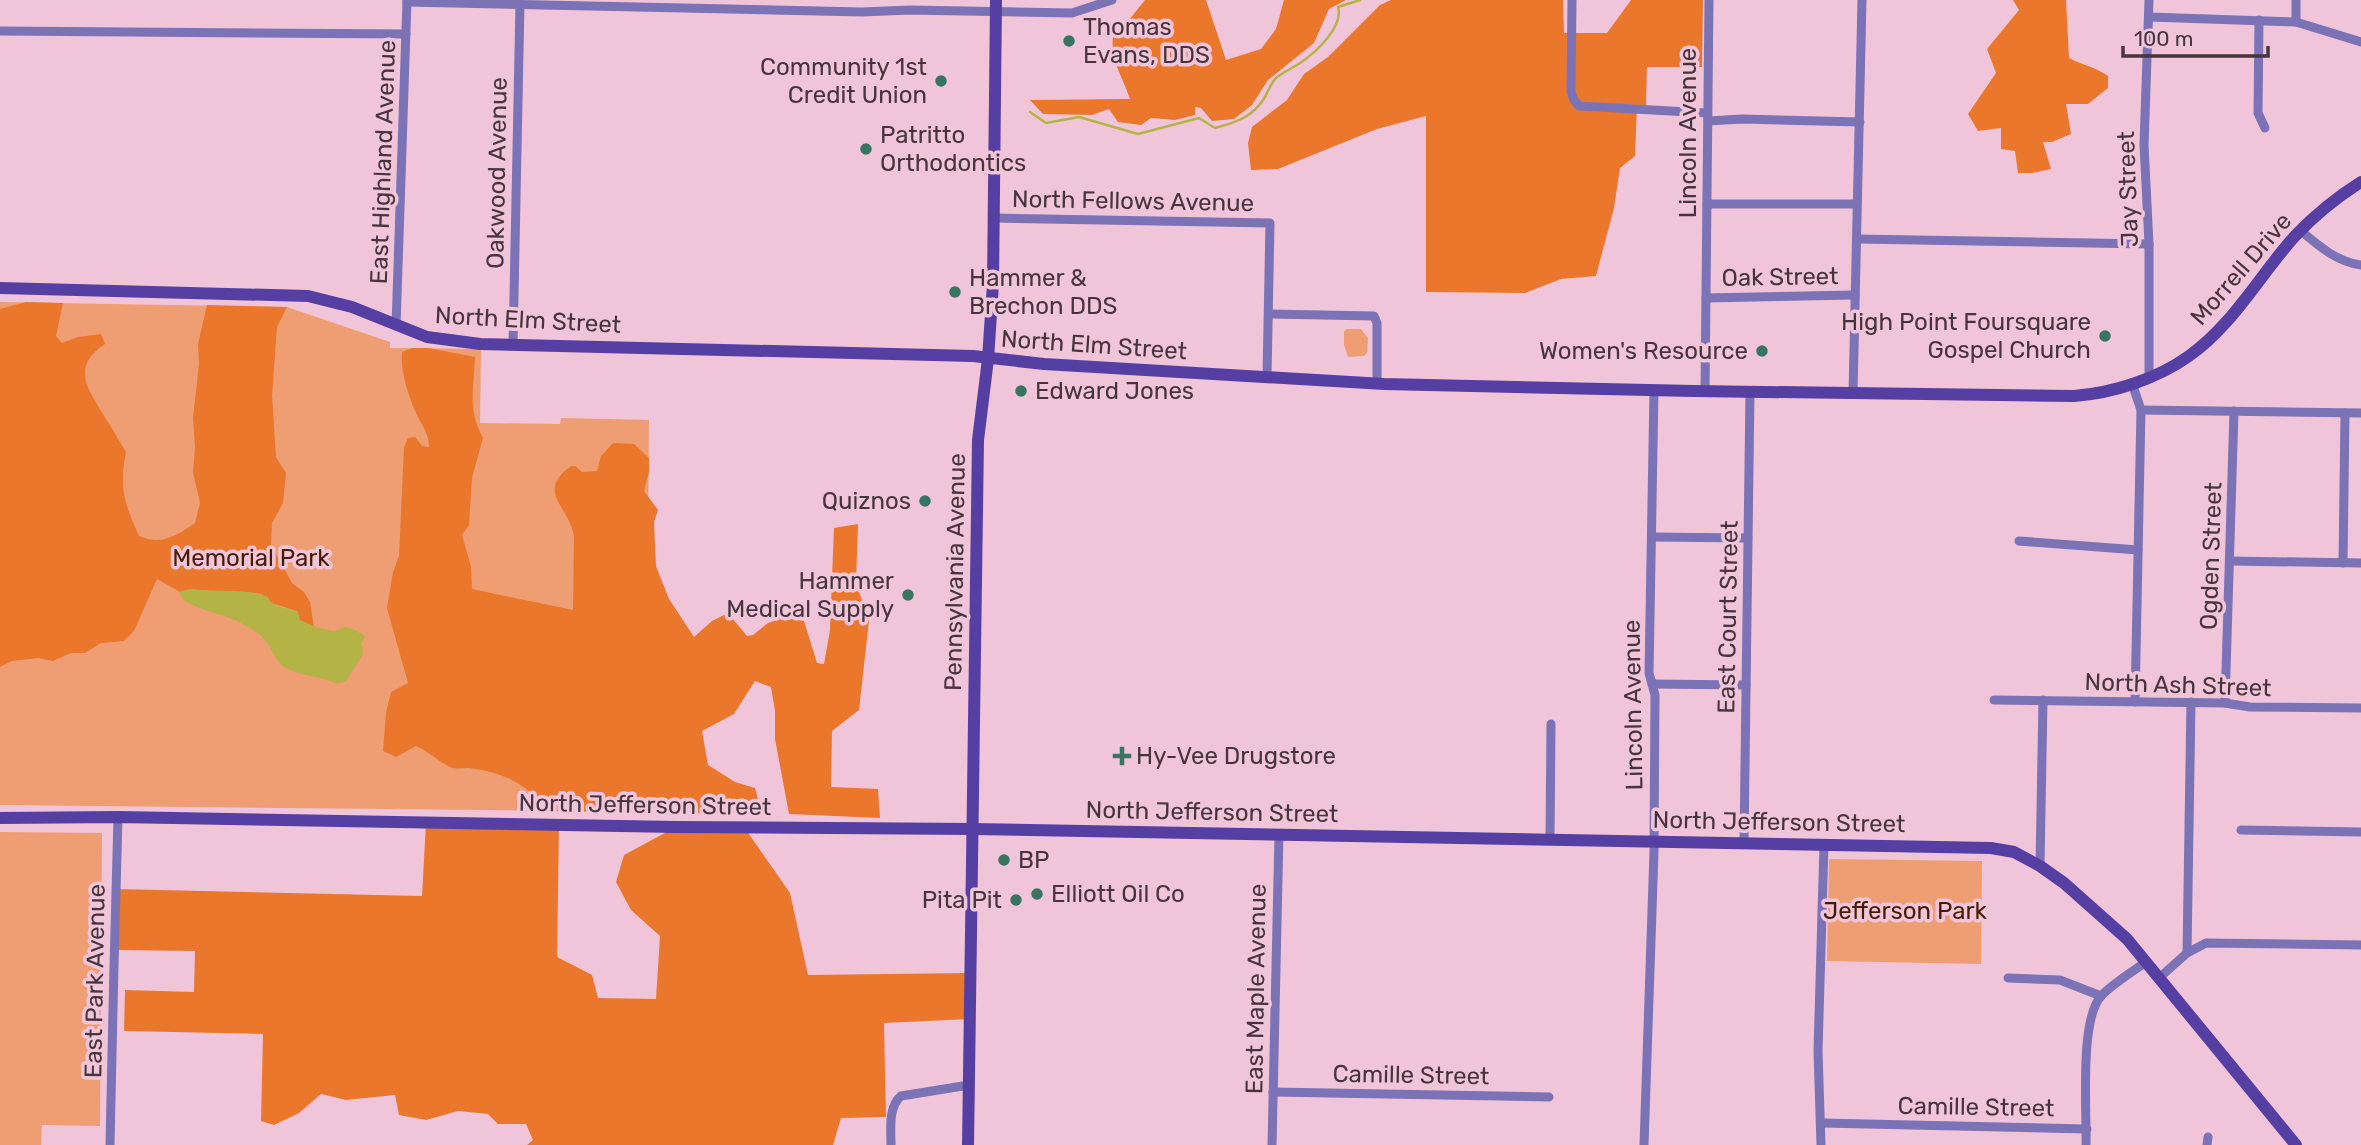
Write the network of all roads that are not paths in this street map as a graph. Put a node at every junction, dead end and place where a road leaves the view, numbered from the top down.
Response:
1 (862, 0) edge
2 (1112, 0) edge
3 (1572, 0) edge
4 (1709, 0) edge
5 (1862, 0) edge
6 (2149, 0) edge
7 (2296, 0) edge
8 (407, 1) edge
9 (520, 4) junction
10 (738, 5) edge
11 (995, 6) edge
12 (862, 12) junction
13 (2149, 17) junction
14 (2259, 20) junction
15 (2296, 22) junction
16 (0, 31) edge
17 (405, 34) junction
18 (2361, 42) edge
19 (1707, 117) junction
20 (1860, 122) junction
21 (2265, 128) dead end
22 (2361, 182) edge
23 (1707, 204) junction
24 (1857, 204) junction
25 (995, 218) junction
26 (2301, 231) junction
27 (1857, 239) junction
28 (2150, 244) junction
29 (2361, 265) edge
30 (0, 288) edge
31 (1855, 295) junction
32 (1706, 298) junction
33 (1269, 314) junction
34 (396, 326) junction
35 (513, 344) junction
36 (988, 359) junction
37 (2149, 376) junction
38 (1267, 377) junction
39 (1377, 383) junction
40 (2132, 383) junction
41 (1654, 390) junction
42 (1704, 391) junction
43 (1750, 392) junction
44 (1853, 393) junction
45 (2141, 410) junction
46 (2234, 411) junction
47 (2345, 413) junction
48 (2361, 413) edge
49 (1651, 537) junction
50 (1748, 538) junction
51 (2019, 541) dead end
52 (2138, 550) junction
53 (2230, 561) junction
54 (2343, 563) junction
55 (2361, 563) edge
56 (1652, 684) junction
57 (1746, 685) junction
58 (1994, 700) dead end
59 (2043, 700) junction
60 (2135, 702) junction
61 (2191, 702) junction
62 (2225, 703) junction
63 (2361, 708) edge
64 (1551, 724) dead end
65 (118, 817) junction
66 (0, 818) edge
67 (972, 829) junction
68 (2241, 830) dead end
69 (2361, 832) edge
70 (1279, 834) junction
71 (1550, 839) junction
72 (1654, 841) junction
73 (1744, 842) junction
74 (1824, 844) junction
75 (2040, 866) junction
76 (2361, 945) edge
77 (2187, 953) junction
78 (2146, 962) junction
79 (2008, 978) dead end
80 (2159, 978) junction
81 (2101, 996) junction
82 (969, 1085) junction
83 (1273, 1092) junction
84 (1549, 1097) dead end
85 (1822, 1123) junction
86 (2087, 1129) junction
87 (110, 1145) edge
88 (891, 1145) edge
89 (968, 1145) edge
90 (1272, 1145) edge
91 (1644, 1145) edge
92 (1821, 1145) edge
93 (2087, 1145) edge
94 (2296, 1145) edge

1 - 12 street
2 - 11 street
3 - 19 street
4 - 19 street, Lincoln Avenue
5 - 20 street
6 - 13 street, Jay Street
7 - 15 street
8 - 9 street
8 - 17 street, East Highland Avenue
9 - 10 street
9 - 35 street, Oakwood Avenue
10 - 12 street
11 - 12 street
11 - 25 main road, Pennsylvania Avenue
13 - 14 street
13 - 28 street, Jay Street
14 - 15 street
14 - 21 street
15 - 18 street
16 - 17 street
17 - 34 street, East Highland Avenue
19 - 20 street
19 - 23 street, Lincoln Avenue
20 - 24 street
22 - 26 main road, Morrell Drive
23 - 24 street
23 - 32 street, Lincoln Avenue
24 - 27 street
25 - 33 street, North Fellows Avenue
25 - 36 main road, Pennsylvania Avenue
26 - 29 street
26 - 37 main road, Morrell Drive
27 - 28 street
27 - 31 street
28 - 37 street, Jay Street
30 - 34 main road, North Elm Street
31 - 32 street, Oak Street
31 - 44 street
32 - 42 street, Lincoln Avenue
33 - 38 street
33 - 39 street
34 - 35 main road, North Elm Street
35 - 36 main road, North Elm Street
36 - 38 main road, North Elm Street
36 - 67 main road, Pennsylvania Avenue
37 - 40 main road, North Elm Street
38 - 39 main road, North Elm Street
39 - 41 main road, North Elm Street
40 - 44 main road, North Elm Street
40 - 45 street
41 - 42 main road, North Elm Street
41 - 49 street, Lincoln Avenue
42 - 43 main road, North Elm Street
43 - 44 main road, North Elm Street
43 - 50 street, East Court Street
45 - 46 street
45 - 52 street
46 - 47 street
46 - 53 street, Ogden Street
47 - 48 street
47 - 54 street
49 - 50 street
49 - 56 street, Lincoln Avenue
50 - 57 street, East Court Street
51 - 52 street
52 - 60 street
53 - 54 street
53 - 62 street, Ogden Street
54 - 55 street
56 - 57 street
56 - 72 street, Lincoln Avenue
57 - 73 street, East Court Street
58 - 59 street, North Ash Street
59 - 60 street, North Ash Street
59 - 75 street
60 - 61 street, North Ash Street
61 - 62 street, North Ash Street
61 - 77 street
62 - 63 street, North Ash Street
64 - 71 street
65 - 66 main road, North Jefferson Street
65 - 67 main road, North Jefferson Street
65 - 87 street, East Park Avenue
67 - 70 main road, North Jefferson Street
67 - 82 main road, Pennsylvania Avenue
68 - 69 street
70 - 71 main road, North Jefferson Street
70 - 83 street, East Maple Avenue
71 - 72 main road, North Jefferson Street
72 - 73 main road, North Jefferson Street
72 - 91 street, Lincoln Avenue
73 - 74 main road, North Jefferson Street
74 - 75 main road, North Jefferson Street
74 - 85 street
75 - 78 main road, North Jefferson Street
76 - 77 street
77 - 80 street
78 - 80 main road, North Jefferson Street
78 - 81 street
79 - 81 street
80 - 94 main road, North Jefferson Street
81 - 86 street
82 - 88 street
82 - 89 main road, Pennsylvania Avenue
83 - 84 street, Camille Street
83 - 90 street, East Maple Avenue
85 - 86 street, Camille Street
85 - 92 street
86 - 93 street

